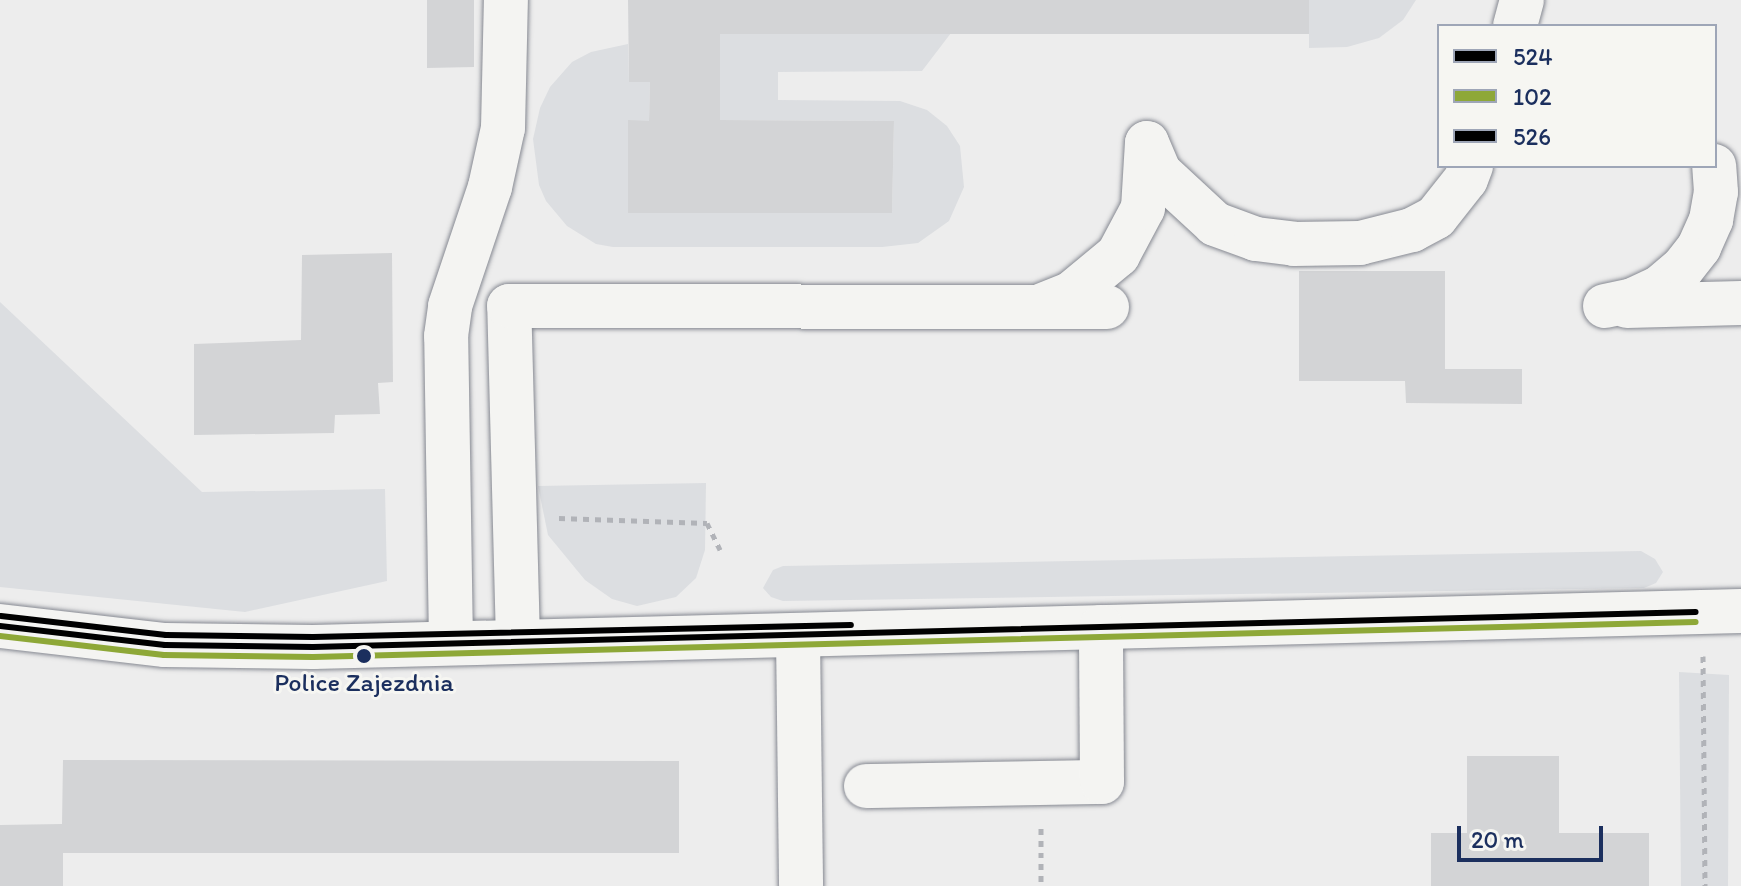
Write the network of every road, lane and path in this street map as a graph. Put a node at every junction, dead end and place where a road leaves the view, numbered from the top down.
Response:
1 (506, 0) edge
2 (1522, 0) edge
3 (1516, 24) edge
4 (1470, 168) edge
5 (1714, 168) edge
6 (1741, 303) edge
7 (1037, 307) junction
8 (1107, 307) dead end
9 (544, 517) dead end
10 (720, 550) dead end
11 (1741, 611) edge
12 (1696, 612) junction
13 (0, 626) edge
14 (1101, 627) junction
15 (798, 636) junction
16 (518, 641) junction
17 (451, 643) junction
18 (1041, 783) junction
19 (866, 786) dead end
20 (801, 886) edge
21 (1041, 886) edge
22 (1705, 886) edge

1 - 17 street
2 - 3 street
4 - 7 street
5 - 6 street
7 - 8 street
7 - 16 street
9 - 10 path
11 - 12 street
12 - 14 street
12 - 22 path
13 - 17 street
14 - 15 street
14 - 18 street
15 - 16 street
15 - 20 street
16 - 17 street
18 - 19 street
18 - 21 path

